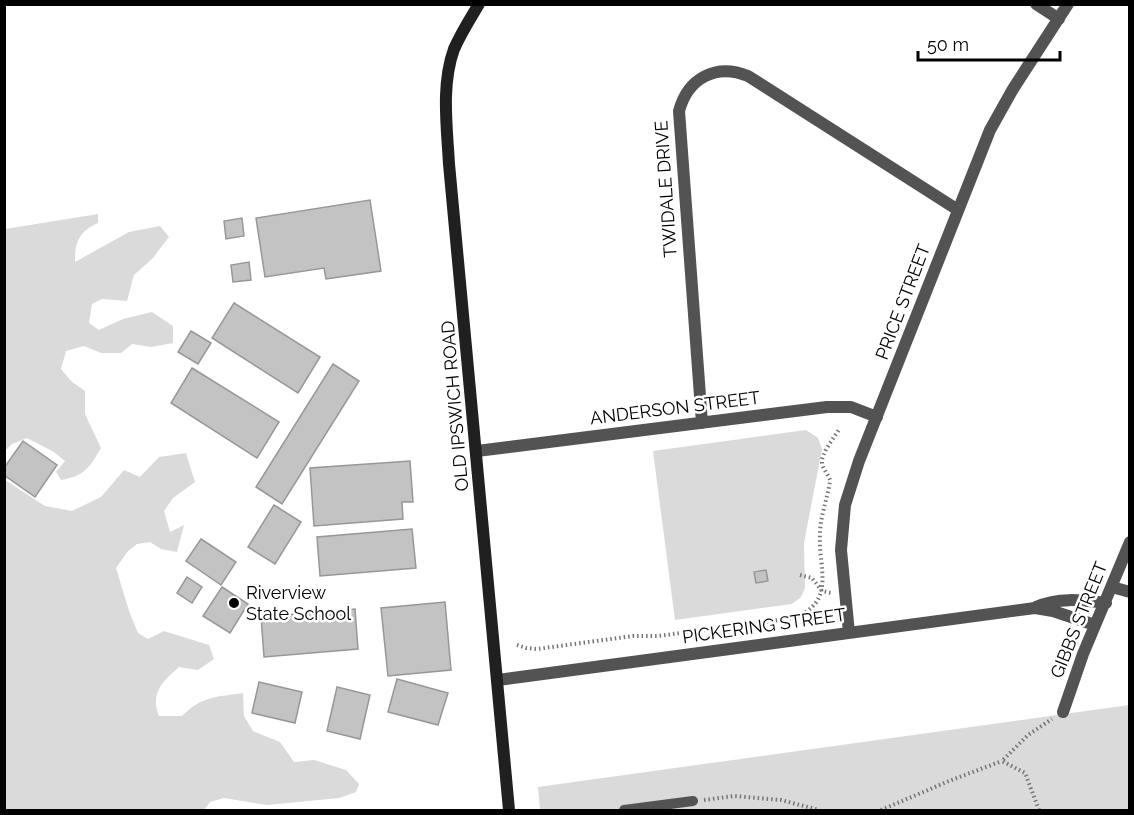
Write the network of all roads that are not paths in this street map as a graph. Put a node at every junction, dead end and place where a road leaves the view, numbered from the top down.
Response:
1 (479, 4) edge
2 (1036, 4) edge
3 (1068, 4) edge
4 (1059, 19) junction
5 (958, 210) junction
6 (877, 417) junction
7 (702, 423) junction
8 (477, 451) junction
9 (1130, 542) edge
10 (1125, 569) edge
11 (1112, 587) junction
12 (1130, 592) edge
13 (1106, 603) junction
14 (1035, 608) junction
15 (1095, 625) junction
16 (849, 633) junction
17 (498, 680) junction
18 (1063, 712) road end
19 (693, 801) road end
20 (509, 810) edge
21 (624, 810) edge

1 - 8 street, OLD IPSWICH ROAD
2 - 4 street
3 - 4 street, PRICE STREET
4 - 5 street, PRICE STREET
5 - 6 street, PRICE STREET
5 - 7 street, TWIDALE DRIVE
6 - 7 street, ANDERSON STREET
6 - 16 street, PRICE STREET
7 - 8 street, ANDERSON STREET
8 - 17 street, OLD IPSWICH ROAD
9 - 10 street, GIBBS STREET
10 - 11 street, GIBBS STREET
11 - 12 street
11 - 13 street, GIBBS STREET
13 - 14 street, PICKERING STREET
13 - 15 street, GIBBS STREET
14 - 15 street, PICKERING STREET
14 - 16 street, PICKERING STREET
15 - 18 street, GIBBS STREET
16 - 17 street, PICKERING STREET
17 - 20 street, OLD IPSWICH ROAD
19 - 21 lane

